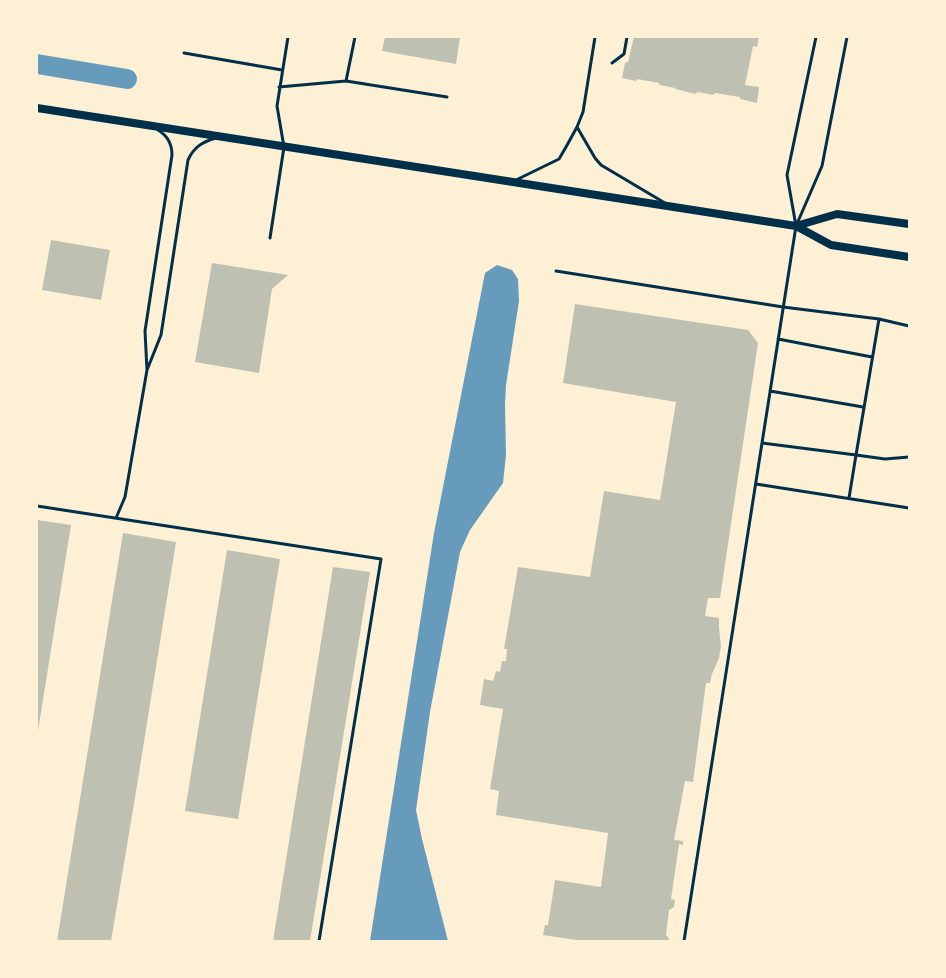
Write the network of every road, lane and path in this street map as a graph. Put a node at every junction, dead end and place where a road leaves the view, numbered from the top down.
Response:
1 (288, 37) edge
2 (355, 37) edge
3 (595, 37) edge
4 (627, 37) edge
5 (816, 37) edge
6 (847, 37) edge
7 (184, 53) dead end
8 (612, 63) dead end
9 (282, 70) junction
10 (346, 81) junction
11 (279, 87) junction
12 (447, 97) dead end
13 (37, 108) edge
14 (153, 127) junction
15 (577, 127) junction
16 (222, 137) junction
17 (284, 147) junction
18 (511, 183) junction
19 (671, 207) junction
20 (909, 224) edge
21 (796, 226) junction
22 (270, 238) dead end
23 (909, 257) edge
24 (556, 271) dead end
25 (783, 307) junction
26 (879, 319) junction
27 (909, 326) edge
28 (778, 339) junction
29 (872, 357) junction
30 (147, 370) junction
31 (770, 391) junction
32 (863, 407) junction
33 (762, 443) junction
34 (856, 455) junction
35 (909, 457) edge
36 (756, 484) junction
37 (849, 498) junction
38 (37, 506) edge
39 (909, 508) edge
40 (116, 518) junction
41 (320, 941) edge
42 (684, 941) edge

1 - 9 lane
2 - 10 lane
3 - 15 lane
4 - 8 lane
5 - 21 lane
6 - 21 lane
7 - 9 lane
9 - 11 lane
10 - 11 lane
10 - 12 lane
11 - 17 lane
13 - 14 main road
14 - 16 main road
14 - 30 lane
15 - 18 lane
15 - 19 lane
16 - 17 main road
16 - 30 lane
17 - 18 main road
17 - 22 lane
18 - 19 main road
19 - 21 main road
20 - 21 main road
21 - 23 main road
21 - 25 lane
24 - 25 lane
25 - 26 lane
25 - 28 lane
26 - 27 lane
26 - 29 lane
28 - 29 lane
28 - 31 lane
29 - 32 lane
30 - 40 lane
31 - 32 lane
31 - 33 lane
32 - 34 lane
33 - 34 lane
33 - 36 lane
34 - 35 lane
34 - 37 lane
36 - 37 lane
36 - 42 lane
37 - 39 lane
38 - 40 lane
40 - 41 lane

